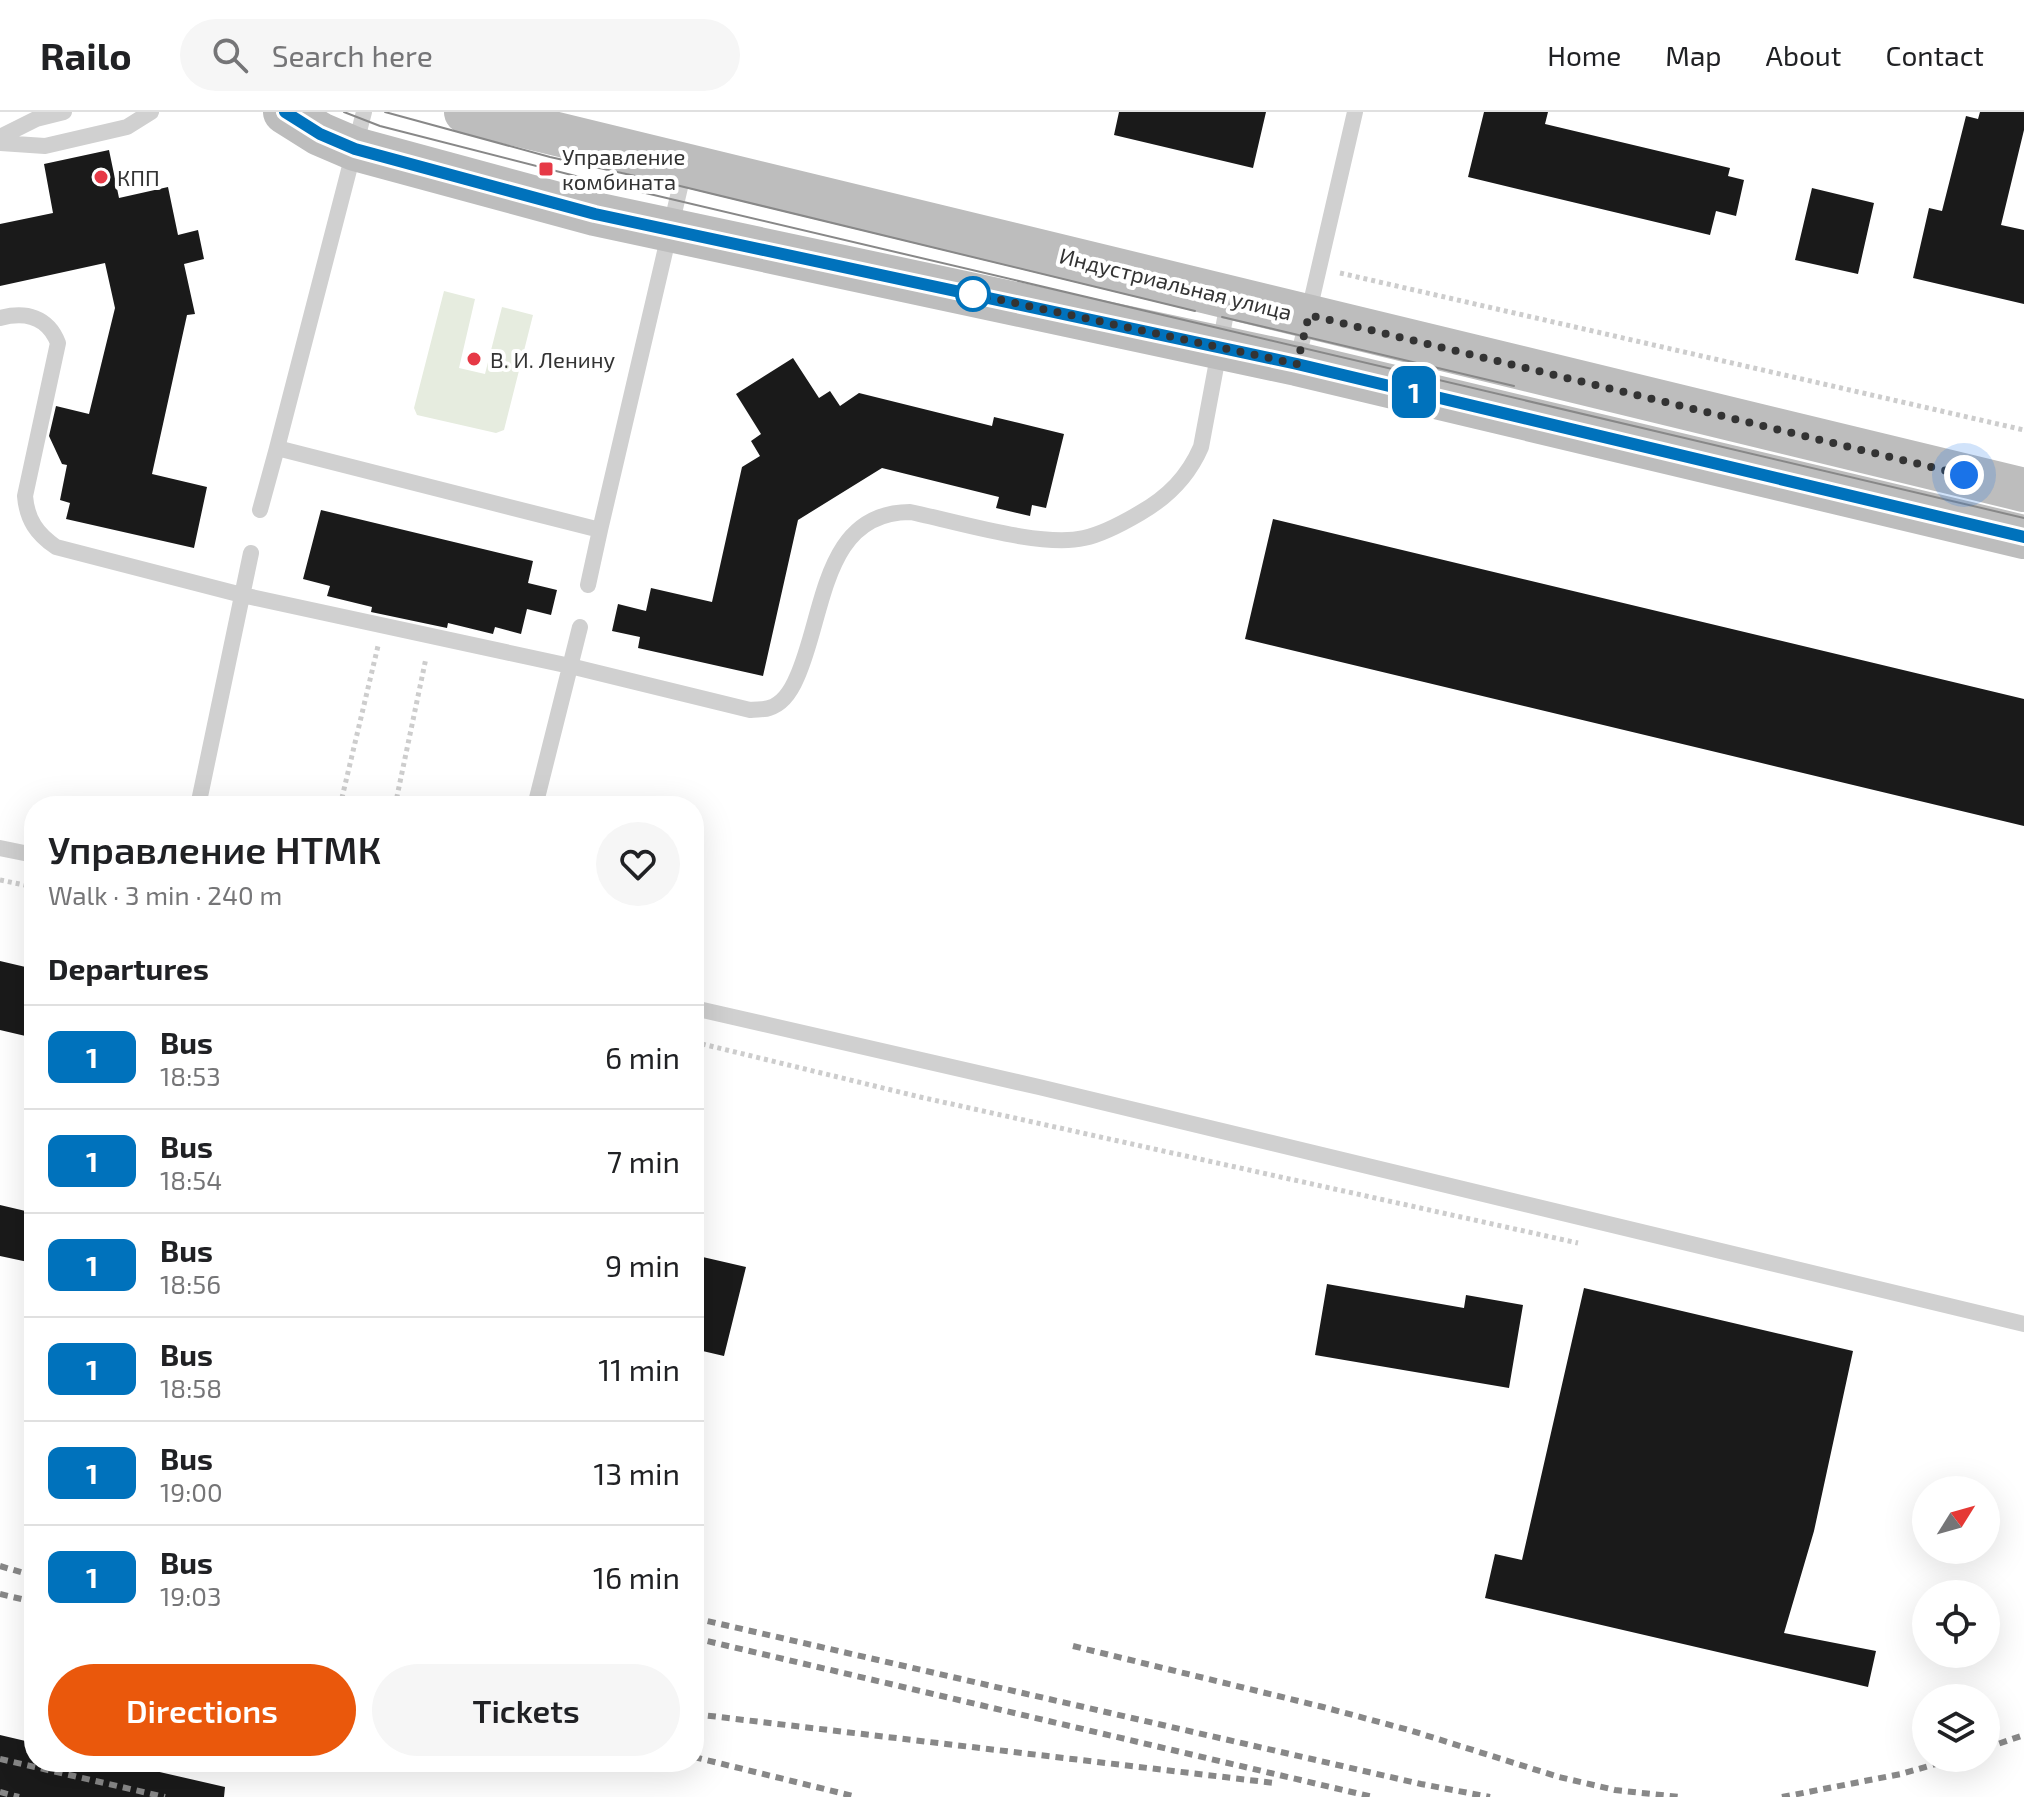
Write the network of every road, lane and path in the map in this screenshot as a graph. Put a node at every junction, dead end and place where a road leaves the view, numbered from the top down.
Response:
1 (64, 112) edge
2 (151, 112) edge
3 (285, 112) edge
4 (466, 112) edge
5 (1355, 112) edge
6 (359, 131) edge
7 (0, 140) edge
8 (685, 165) junction
9 (670, 229) junction
10 (1319, 268) junction
11 (1229, 295) junction
12 (1309, 315) junction
13 (0, 318) edge
14 (1219, 347) junction
15 (1297, 364) junction
16 (2024, 430) edge
17 (277, 448) junction
18 (2024, 490) edge
19 (260, 510) dead end
20 (600, 530) junction
21 (2024, 537) edge
22 (251, 553) dead end
23 (588, 585) dead end
24 (242, 595) junction
25 (382, 625) junction
26 (580, 627) dead end
27 (431, 636) junction
28 (570, 666) junction
29 (200, 796) edge
30 (342, 796) edge
31 (397, 796) edge
32 (538, 796) edge
33 (0, 848) edge
34 (24, 853) edge
35 (0, 880) edge
36 (24, 885) edge
37 (704, 1010) edge
38 (704, 1044) edge
39 (1584, 1245) dead end
40 (2024, 1324) edge

1 - 7 lane
2 - 7 lane
3 - 6 main road
4 - 8 main road, Индустриальная улица
5 - 10 lane
6 - 9 main road
6 - 17 lane
8 - 9 lane
8 - 11 main road, Индустриальная улица
9 - 14 main road
9 - 20 lane
10 - 12 lane
10 - 16 path
11 - 12 main road, Индустриальная улица
11 - 14 lane
12 - 15 lane
12 - 18 main road, Индустриальная улица
13 - 24 lane
14 - 15 main road
14 - 28 lane
15 - 21 main road
17 - 19 lane
17 - 20 lane
20 - 23 lane
22 - 24 lane
24 - 25 lane
24 - 29 lane
25 - 27 lane
25 - 30 path
26 - 28 lane
27 - 28 lane
27 - 31 path
28 - 32 lane
33 - 34 lane
35 - 36 path
37 - 40 lane
38 - 39 path

